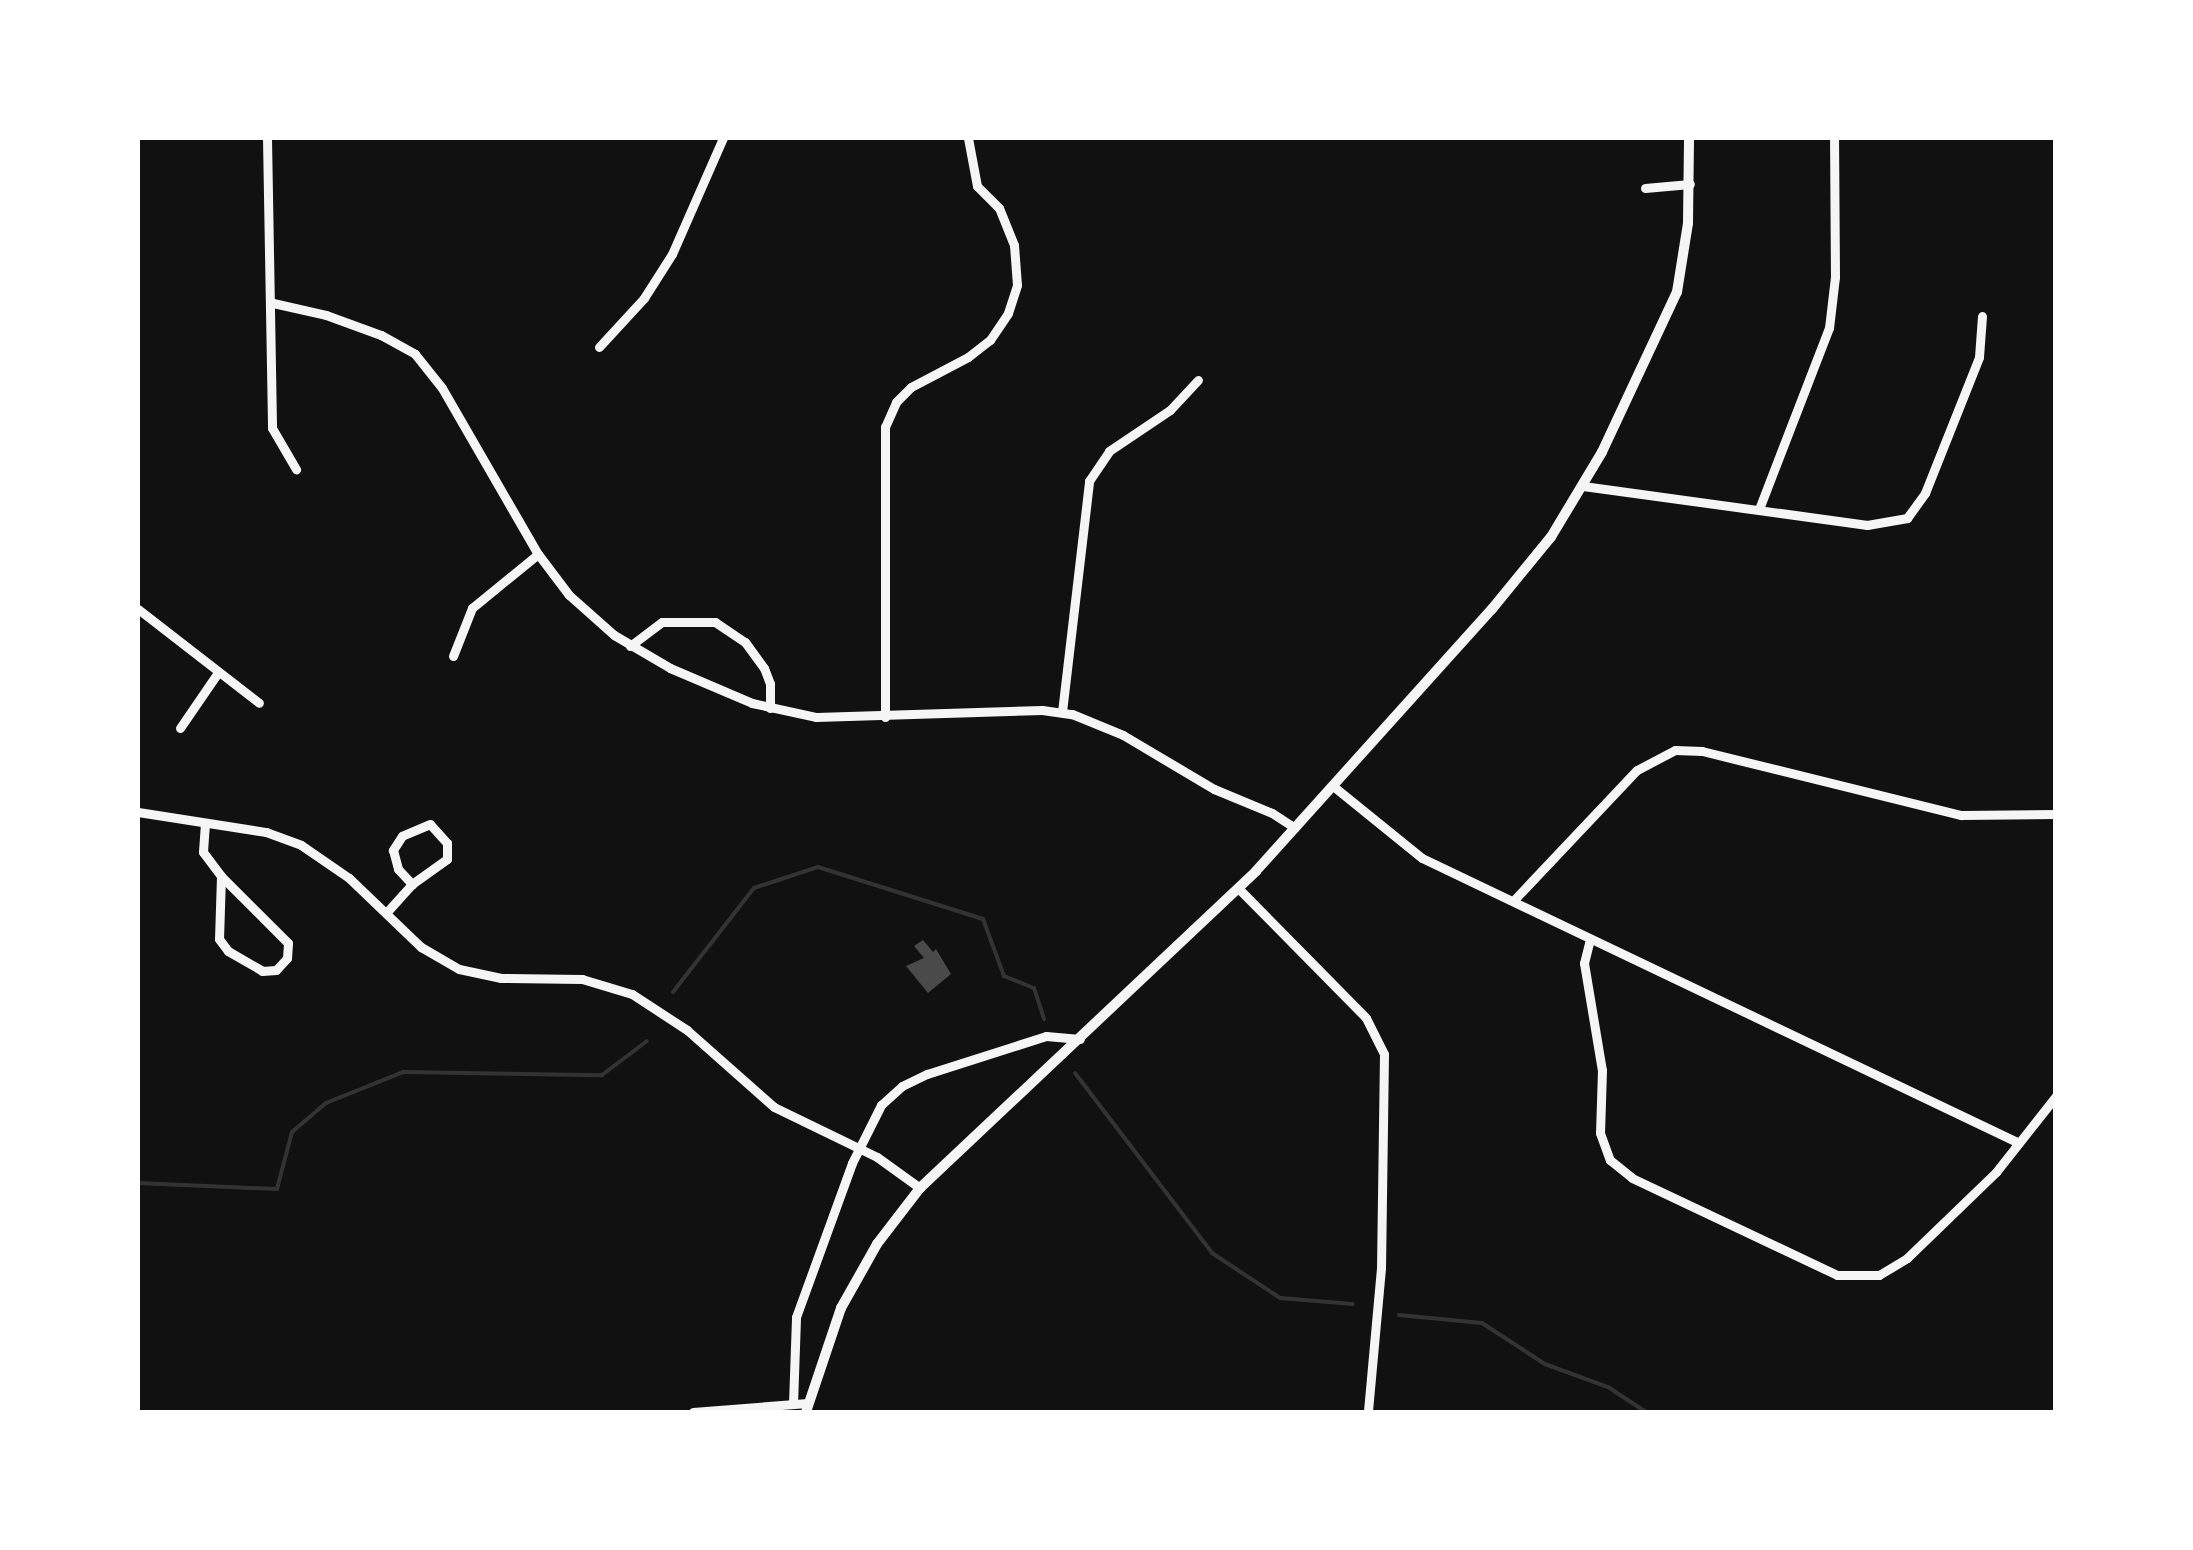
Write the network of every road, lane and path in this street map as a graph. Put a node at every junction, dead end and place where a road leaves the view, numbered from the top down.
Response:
1 (268, 138) edge
2 (723, 138) edge
3 (968, 138) edge
4 (1689, 138) edge
5 (1834, 138) edge
6 (1690, 184) junction
7 (1645, 188) dead end
8 (273, 303) junction
9 (1982, 316) dead end
10 (599, 348) dead end
11 (1198, 380) dead end
12 (296, 469) dead end
13 (1582, 486) junction
14 (1759, 509) junction
15 (538, 554) junction
16 (138, 609) edge
17 (630, 646) junction
18 (453, 656) dead end
19 (217, 674) junction
20 (258, 703) dead end
21 (770, 708) junction
22 (1062, 712) junction
23 (885, 717) junction
24 (180, 728) dead end
25 (1333, 786) junction
26 (138, 812) edge
27 (2056, 814) edge
28 (205, 823) junction
29 (1295, 828) junction
30 (221, 876) junction
31 (412, 884) junction
32 (1239, 889) junction
33 (1513, 901) junction
34 (386, 913) junction
35 (1590, 938) junction
36 (1080, 1038) junction
37 (2056, 1096) edge
38 (2018, 1142) junction
39 (859, 1148) junction
40 (920, 1188) junction
41 (793, 1404) junction
42 (807, 1408) edge
43 (693, 1412) edge
44 (1368, 1412) edge

1 - 8 street
2 - 10 street
3 - 23 street
4 - 6 street
5 - 14 street
6 - 7 street
6 - 13 street
8 - 12 street
8 - 15 street
9 - 14 street
11 - 22 street
13 - 14 street
13 - 25 street
15 - 17 street
15 - 18 street
16 - 19 street
17 - 21 street
17 - 21 street
19 - 20 street
19 - 24 street
21 - 23 street
22 - 23 street
22 - 29 street
25 - 29 street
25 - 33 street
26 - 28 street
27 - 33 street
28 - 30 street
28 - 34 street
29 - 32 street
30 - 30 street
31 - 31 street
31 - 34 street
32 - 36 street
32 - 44 street
33 - 35 street
34 - 39 street
35 - 38 street
35 - 38 street
36 - 39 street
36 - 40 street
37 - 38 street
39 - 40 street
39 - 41 street
40 - 42 street
41 - 42 street
41 - 43 street

